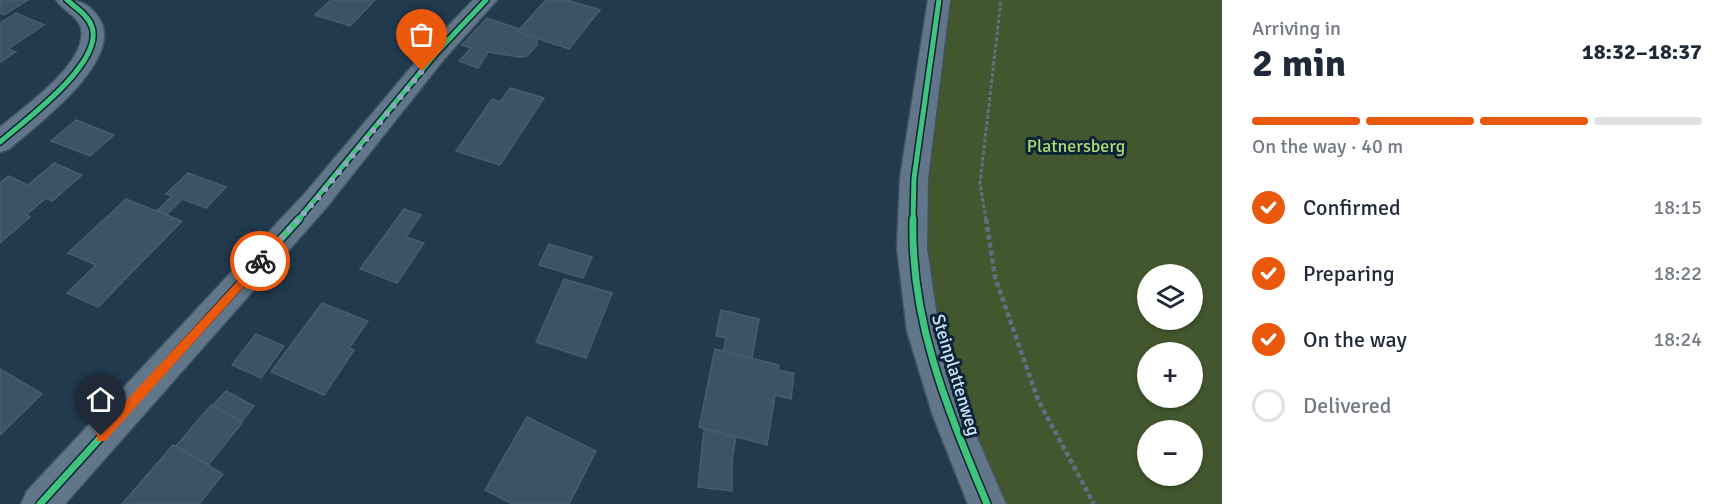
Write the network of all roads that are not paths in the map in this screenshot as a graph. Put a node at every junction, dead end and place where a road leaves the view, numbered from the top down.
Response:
1 (67, 0) edge
2 (486, 0) edge
3 (939, 0) edge
4 (0, 142) edge
5 (40, 504) edge
6 (987, 504) edge

1 - 4 street
2 - 5 street
3 - 6 street, Steinplattenweg

